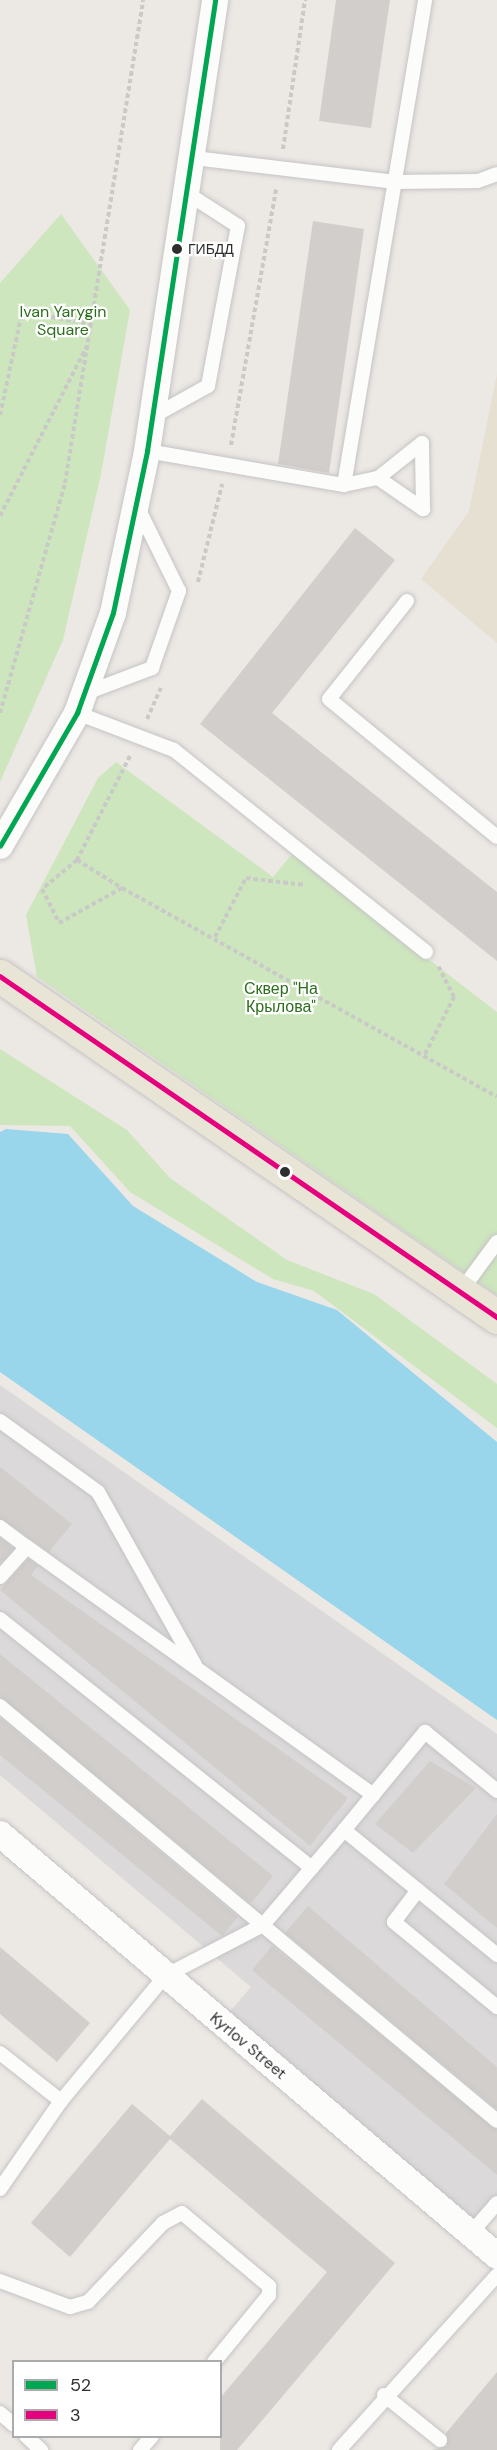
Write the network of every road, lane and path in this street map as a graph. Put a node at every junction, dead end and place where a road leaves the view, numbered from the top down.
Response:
1 (143, 0) edge
2 (215, 0) edge
3 (425, 0) edge
4 (194, 158) junction
5 (497, 174) edge
6 (394, 182) junction
7 (188, 194) junction
8 (91, 324) junction
9 (88, 343) junction
10 (0, 415) edge
11 (152, 417) junction
12 (147, 451) junction
13 (378, 478) junction
14 (344, 485) junction
15 (135, 504) junction
16 (0, 516) edge
17 (407, 602) dead end
18 (81, 703) junction
19 (0, 713) edge
20 (497, 837) edge
21 (0, 846) edge
22 (77, 860) dead end
23 (122, 888) junction
24 (312, 889) dead end
25 (59, 923) dead end
26 (215, 937) junction
27 (427, 956) joint
28 (0, 976) edge
29 (424, 1054) junction
30 (497, 1096) edge
31 (497, 1242) edge
32 (461, 1291) junction
33 (497, 1317) edge
34 (0, 1421) edge
35 (0, 1527) edge
36 (27, 1548) junction
37 (0, 1577) edge
38 (0, 1619) edge
39 (197, 1670) junction
40 (0, 1706) edge
41 (497, 1791) edge
42 (373, 1795) junction
43 (344, 1830) junction
44 (0, 1834) edge
45 (312, 1868) junction
46 (418, 1890) junction
47 (262, 1925) junction
48 (497, 1955) edge
49 (165, 1976) junction
50 (497, 2007) edge
51 (0, 2053) edge
52 (61, 2101) junction
53 (497, 2121) edge
54 (0, 2189) edge
55 (497, 2203) edge
56 (470, 2234) junction
57 (497, 2256) edge
58 (497, 2275) edge
59 (0, 2281) edge
60 (215, 2360) edge
61 (384, 2395) junction
62 (0, 2413) edge
63 (12, 2423) edge
64 (28, 2438) edge
65 (150, 2438) edge
66 (440, 2440) dead end
67 (41, 2450) edge
68 (140, 2450) edge
69 (339, 2450) edge

1 - 8 path
2 - 4 street
3 - 6 lane
4 - 6 lane
4 - 7 street
5 - 6 lane
6 - 14 lane
7 - 11 street
7 - 11 lane
8 - 9 path
8 - 10 path
9 - 16 path
9 - 19 path
11 - 12 street
12 - 14 lane
12 - 15 street
13 - 13 lane
13 - 14 lane
15 - 18 street
15 - 18 lane
17 - 20 lane
18 - 21 street
18 - 27 lane
22 - 23 path
23 - 25 path
23 - 26 path
24 - 26 path
26 - 29 path
27 - 29 path
28 - 32 main road
29 - 30 path
31 - 32 lane
32 - 33 main road
34 - 39 lane
35 - 36 lane
36 - 37 lane
36 - 39 lane
38 - 45 lane
39 - 42 lane
40 - 47 lane
41 - 42 lane
42 - 43 lane
43 - 45 lane
43 - 46 lane
44 - 49 street, Kyrlov Street
45 - 47 lane
46 - 48 lane
46 - 50 lane
47 - 49 lane
47 - 53 lane
49 - 52 lane
49 - 56 street, Kyrlov Street
51 - 52 lane
52 - 54 lane
55 - 56 lane
56 - 57 street, Kyrlov Street
58 - 61 lane
59 - 60 lane
61 - 66 lane
61 - 69 lane
62 - 63 lane
64 - 67 lane
65 - 68 lane

